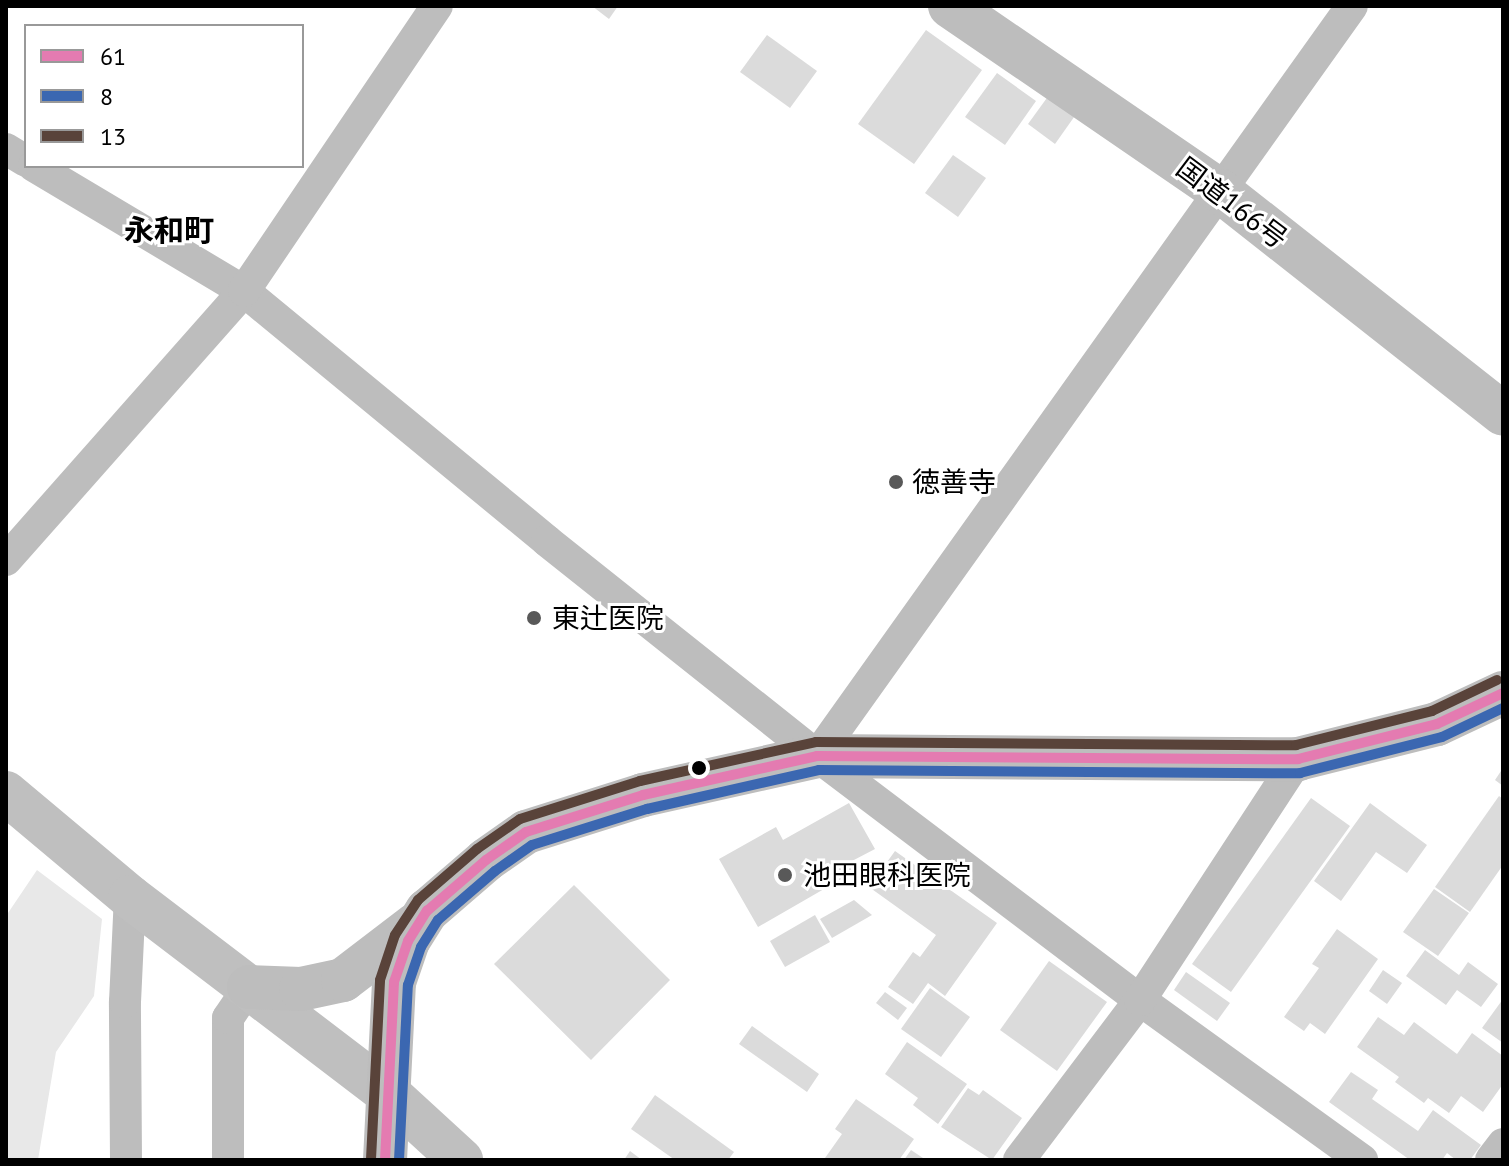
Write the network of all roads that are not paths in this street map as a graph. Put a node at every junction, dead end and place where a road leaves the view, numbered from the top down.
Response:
1 (437, 6) edge
2 (950, 6) edge
3 (1352, 6) edge
4 (6, 149) edge
5 (24, 160) edge
6 (37, 168) edge
7 (1220, 191) junction
8 (244, 291) junction
9 (1503, 414) edge
10 (6, 560) edge
11 (1503, 693) edge
12 (817, 756) junction
13 (1298, 759) junction
14 (6, 793) edge
15 (130, 897) junction
16 (416, 925) junction
17 (249, 987) junction
18 (1140, 1000) junction
19 (389, 1094) junction
20 (1503, 1144) edge
21 (126, 1160) edge
22 (228, 1160) edge
23 (385, 1160) edge
24 (461, 1160) edge
25 (1019, 1160) edge
26 (1362, 1160) edge
27 (1491, 1160) edge

1 - 8 street
2 - 7 main road, 国道166号
3 - 7 street
4 - 5 street
6 - 8 street
7 - 9 main road, 国道166号
7 - 12 street
8 - 10 street
8 - 12 street
11 - 13 main road
12 - 13 main road
12 - 16 main road
12 - 18 street
13 - 18 street
14 - 15 street
15 - 17 street
15 - 21 street
16 - 17 main road
16 - 19 main road
17 - 19 street
17 - 22 street
18 - 25 street
18 - 26 street
19 - 23 main road
19 - 24 street
20 - 27 street

